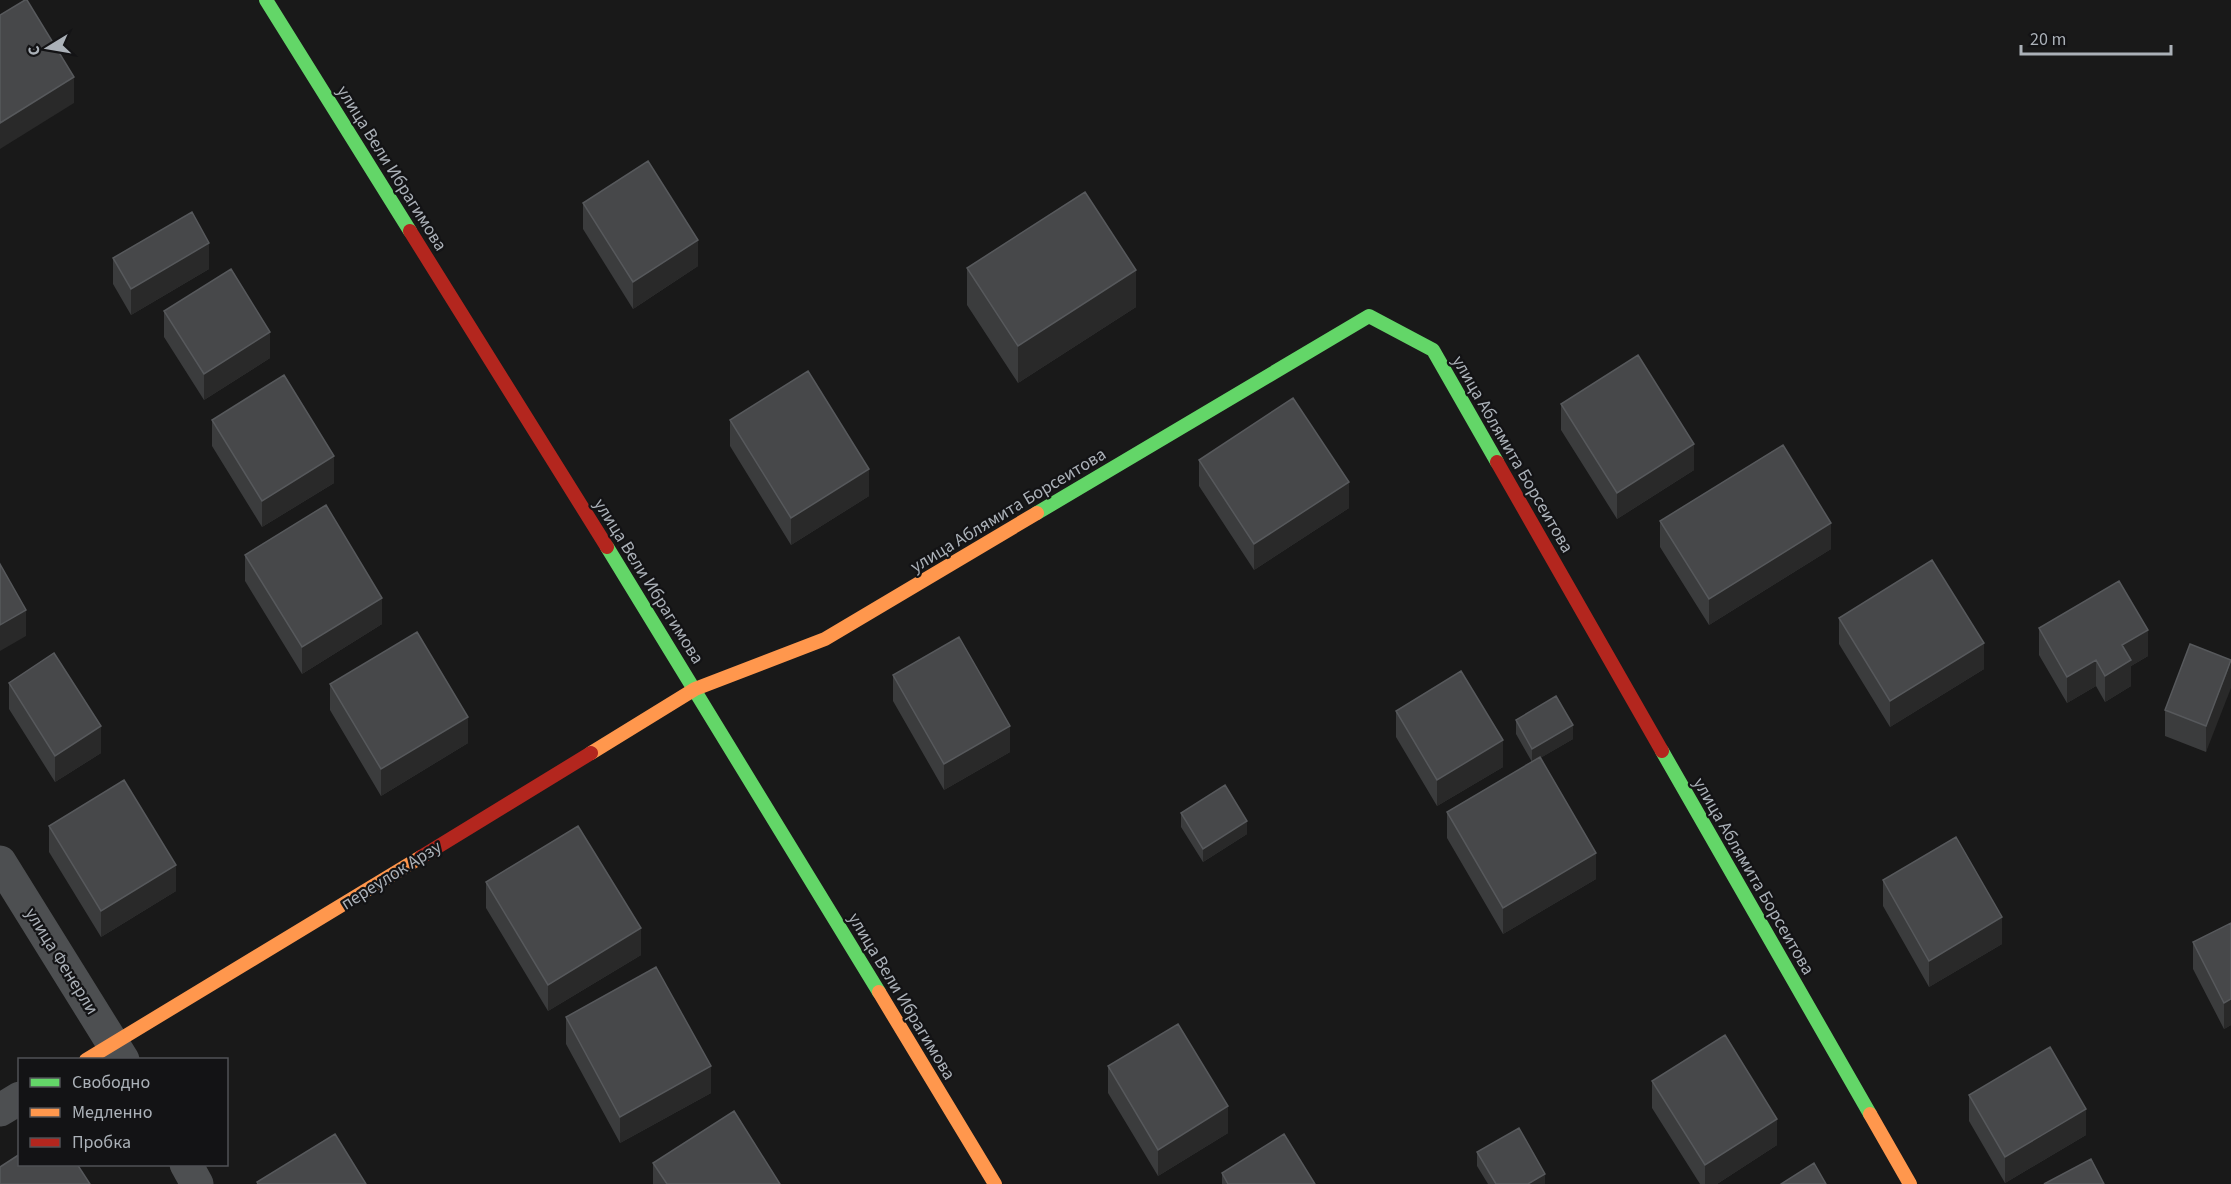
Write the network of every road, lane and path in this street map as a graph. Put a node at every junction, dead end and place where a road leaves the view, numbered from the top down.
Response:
1 (266, 0) edge
2 (695, 689) junction
3 (0, 862) edge
4 (119, 1051) edge
5 (90, 1058) edge
6 (18, 1099) edge
7 (0, 1110) edge
8 (187, 1166) edge
9 (198, 1184) edge
10 (995, 1184) edge
11 (1910, 1184) edge

1 - 2 street, улица Вели Ибрагимова
2 - 4 street, переулок Арзу
2 - 10 street, улица Вели Ибрагимова
2 - 11 street, улица Аблямита Борсеитова
3 - 4 street, улица Фенерли
4 - 5 street, переулок Арзу
6 - 7 street
8 - 9 street

